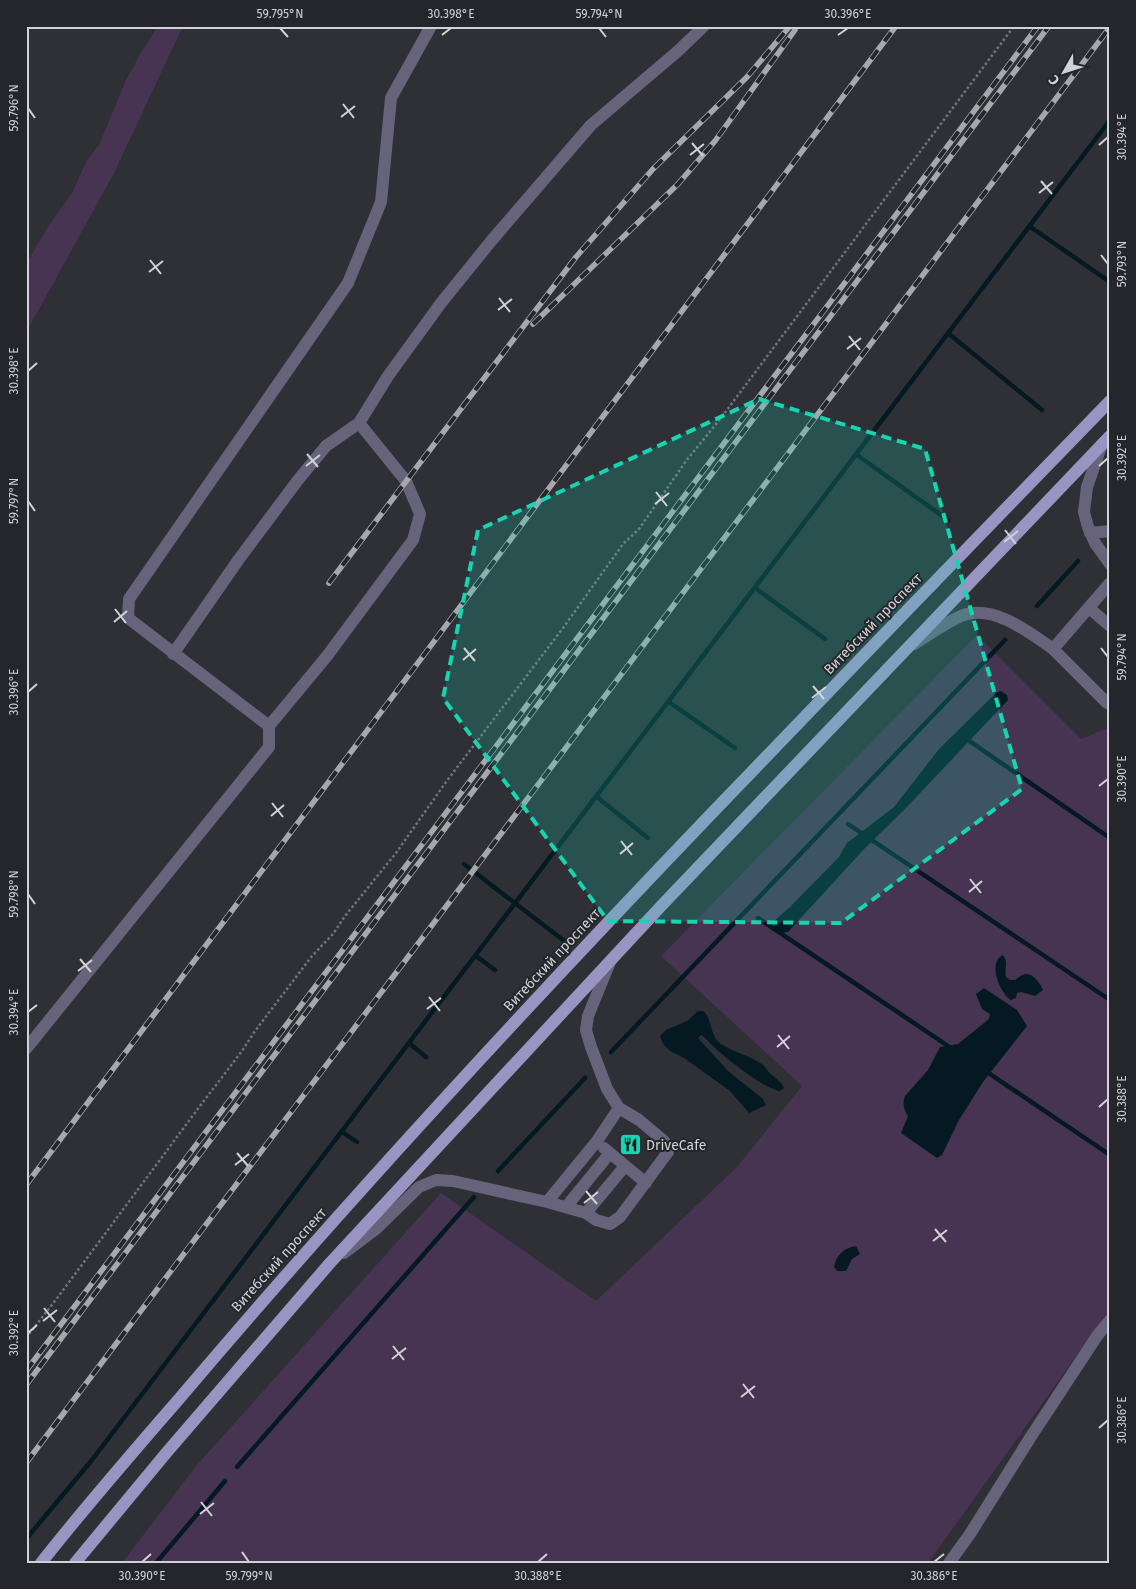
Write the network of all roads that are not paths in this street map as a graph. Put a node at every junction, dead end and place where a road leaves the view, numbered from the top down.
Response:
1 (430, 26) edge
2 (704, 26) edge
3 (1110, 401) edge
4 (359, 423) junction
5 (1106, 440) edge
6 (1110, 531) edge
7 (1090, 533) junction
8 (1110, 564) edge
9 (1110, 583) edge
10 (1089, 608) junction
11 (1110, 626) edge
12 (908, 648) junction
13 (1053, 649) junction
14 (173, 654) junction
15 (1110, 700) edge
16 (269, 726) junction
17 (611, 958) junction
18 (26, 1049) edge
19 (619, 1108) junction
20 (598, 1141) junction
21 (610, 1153) junction
22 (625, 1166) junction
23 (646, 1183) junction
24 (546, 1202) junction
25 (566, 1207) junction
26 (586, 1213) junction
27 (330, 1263) junction
28 (1110, 1320) edge
29 (41, 1563) edge
30 (75, 1563) edge
31 (949, 1563) edge

1 - 14 lane
2 - 4 lane
3 - 29 main road, Витебский проспект
4 - 14 lane
4 - 16 lane
5 - 7 lane
5 - 12 main road
6 - 7 lane
7 - 8 lane
9 - 10 lane
10 - 11 lane
10 - 13 lane
12 - 13 lane
12 - 17 main road
13 - 15 lane
14 - 16 lane
16 - 18 lane
17 - 19 lane
17 - 27 main road
19 - 20 lane
19 - 23 lane
20 - 21 lane
20 - 24 lane
21 - 22 lane
21 - 25 lane
22 - 23 lane
22 - 26 lane
23 - 26 lane
24 - 25 lane
24 - 27 lane
25 - 26 lane
27 - 30 main road
28 - 31 lane

